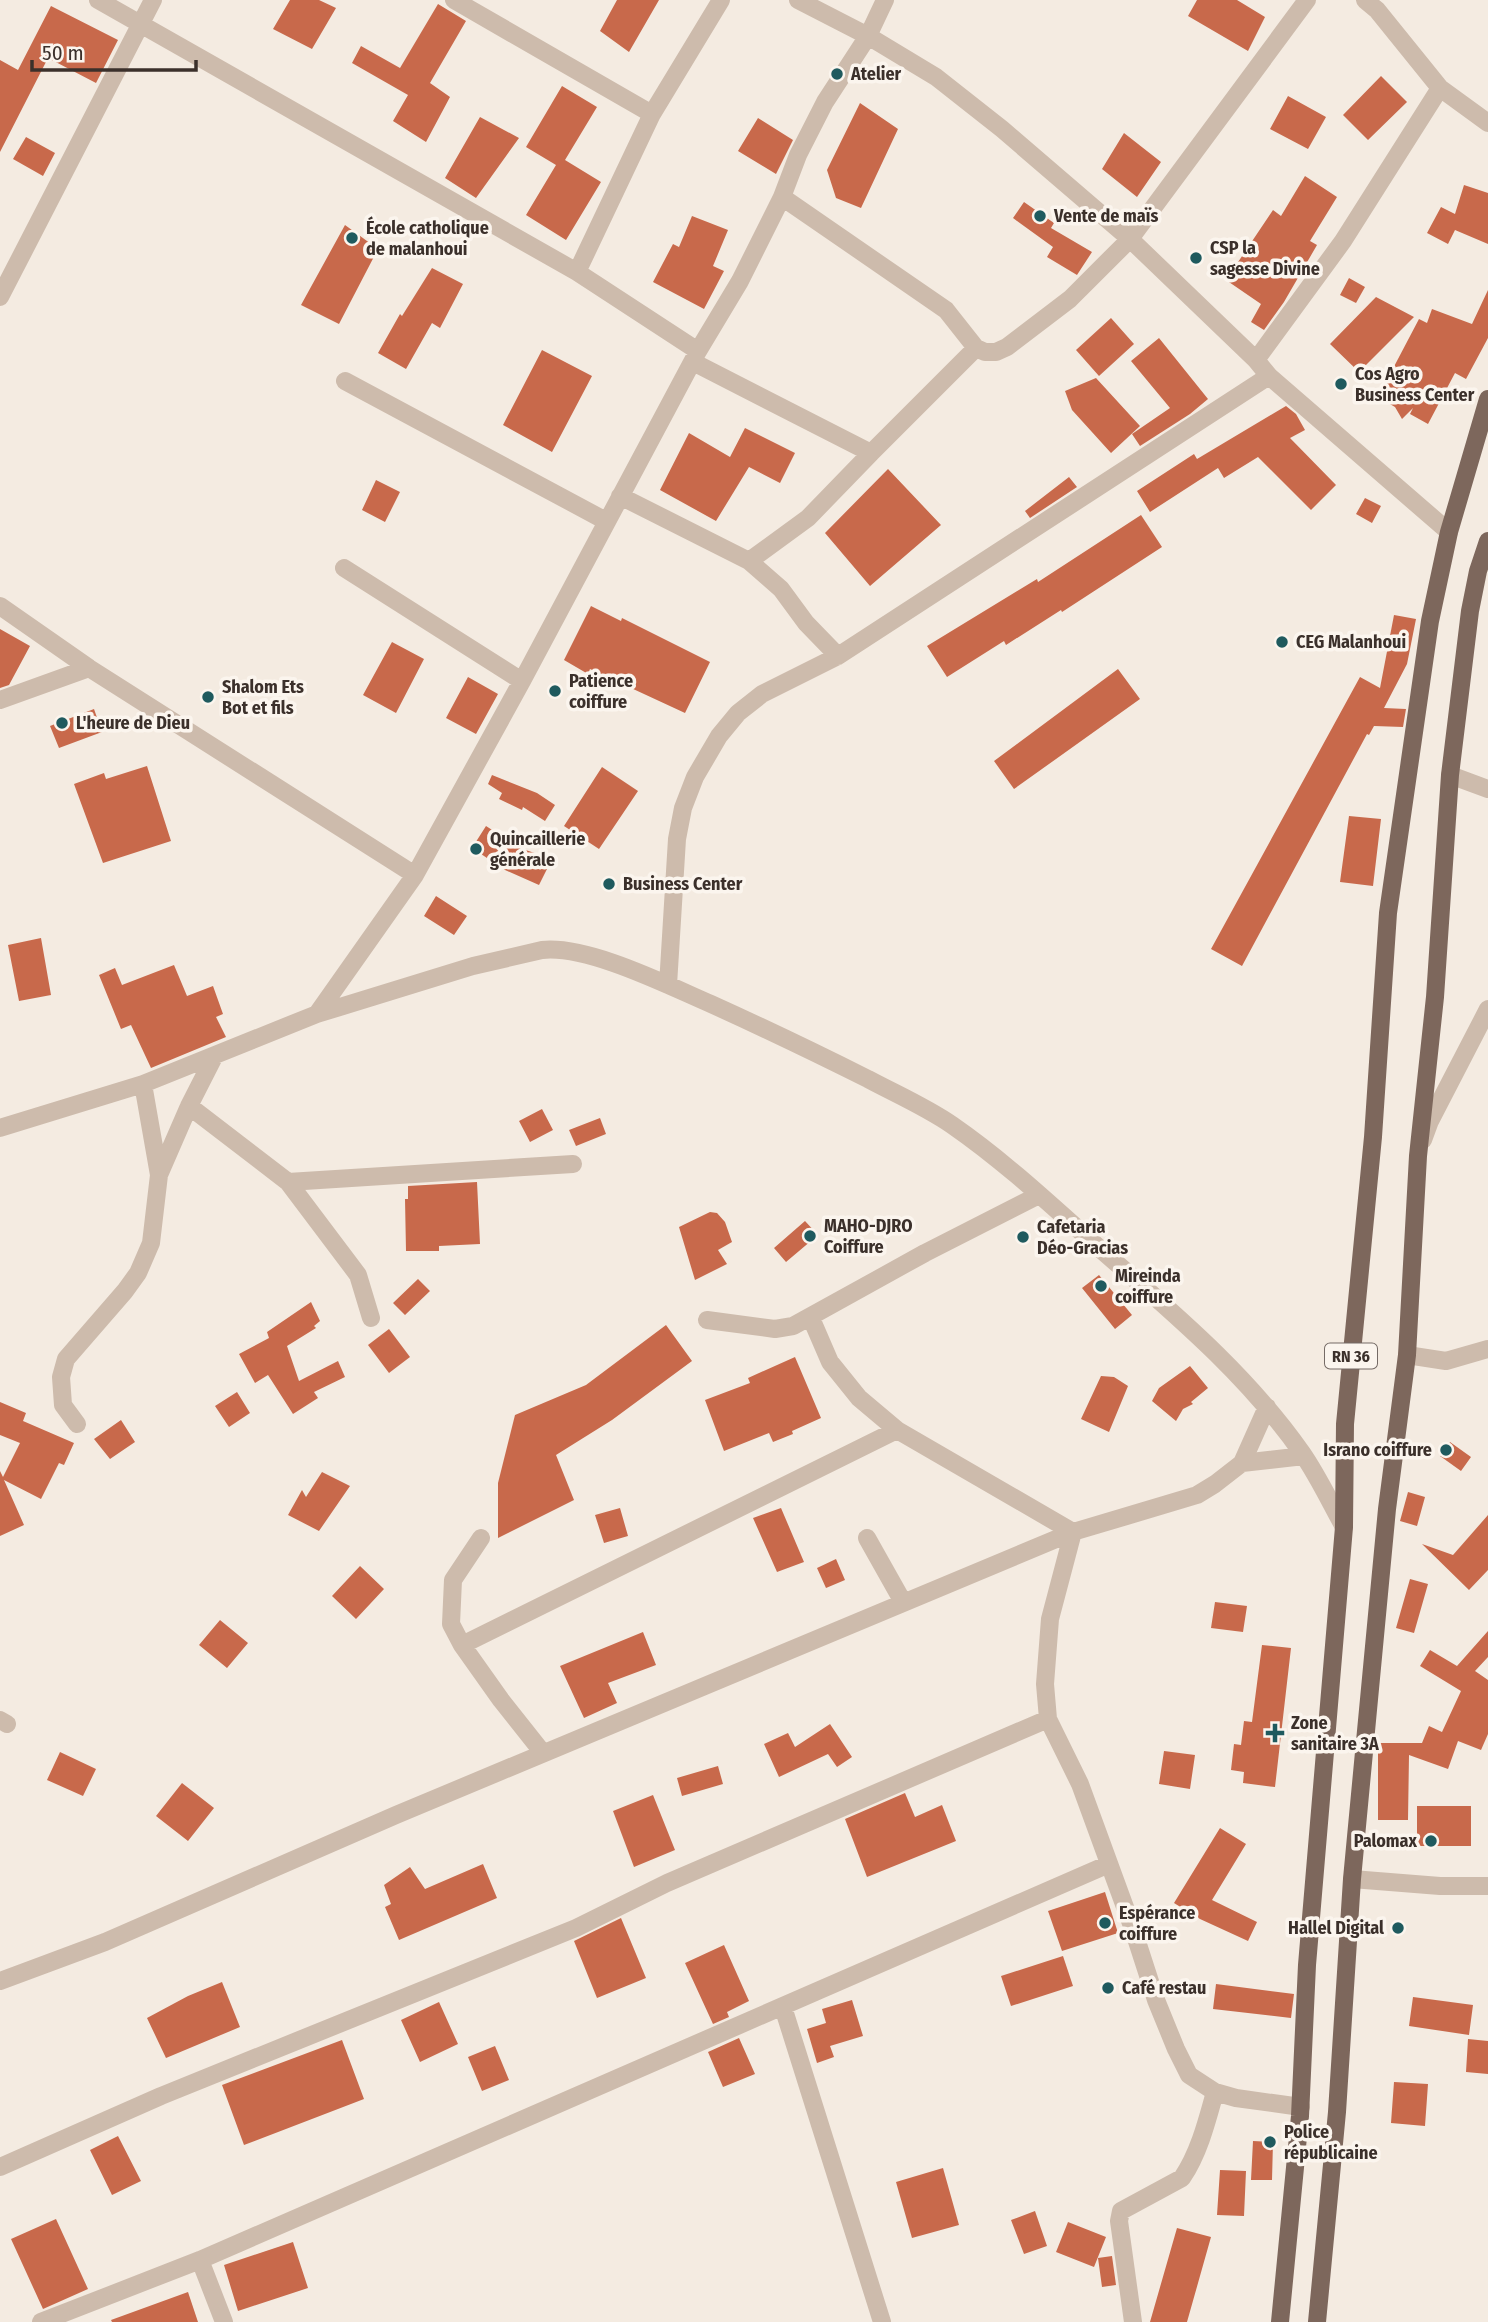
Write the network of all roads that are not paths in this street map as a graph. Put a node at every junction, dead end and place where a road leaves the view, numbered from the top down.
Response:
1 (98, 0) edge
2 (153, 0) edge
3 (454, 0) edge
4 (720, 0) edge
5 (798, 0) edge
6 (885, 0) edge
7 (1307, 0) edge
8 (1365, 0) edge
9 (141, 23) junction
10 (867, 36) junction
11 (1440, 88) junction
12 (652, 114) junction
13 (1488, 123) edge
14 (782, 197) junction
15 (1130, 239) junction
16 (576, 272) junction
17 (0, 297) edge
18 (976, 348) junction
19 (696, 357) junction
20 (1256, 360) junction
21 (1269, 376) junction
22 (345, 381) dead end
23 (1488, 399) edge
24 (871, 453) junction
25 (620, 496) junction
26 (606, 521) junction
27 (1449, 532) junction
28 (1488, 541) edge
29 (749, 561) junction
30 (344, 568) dead end
31 (0, 606) edge
32 (838, 656) junction
33 (89, 668) junction
34 (522, 681) junction
35 (0, 700) edge
36 (1450, 775) junction
37 (1488, 789) edge
38 (415, 875) junction
39 (668, 985) junction
40 (1488, 1009) edge
41 (317, 1014) junction
42 (215, 1055) junction
43 (143, 1084) junction
44 (189, 1106) junction
45 (0, 1128) edge
46 (1418, 1156) junction
47 (573, 1164) dead end
48 (159, 1175) junction
49 (288, 1182) junction
50 (1039, 1195) junction
51 (371, 1318) dead end
52 (811, 1318) junction
53 (707, 1320) dead end
54 (1488, 1349) edge
55 (1407, 1355) junction
56 (1267, 1407) junction
57 (77, 1423) dead end
58 (897, 1430) junction
59 (1304, 1456) junction
60 (1242, 1463) junction
61 (1344, 1527) junction
62 (1073, 1532) junction
63 (481, 1538) dead end
64 (867, 1538) dead end
65 (902, 1602) junction
66 (462, 1645) junction
67 (1048, 1719) junction
68 (542, 1753) junction
69 (1109, 1864) junction
70 (1352, 1879) junction
71 (1488, 1886) edge
72 (0, 1981) edge
73 (783, 2007) junction
74 (1214, 2092) junction
75 (1301, 2107) junction
76 (0, 2167) edge
77 (200, 2260) junction
78 (41, 2322) edge
79 (224, 2322) edge
80 (882, 2322) edge
81 (1133, 2322) edge
82 (1280, 2322) edge
83 (1317, 2322) edge

1 - 9 street
2 - 9 street
3 - 12 street
4 - 12 street
5 - 10 street
6 - 10 street
7 - 15 street
8 - 11 street
9 - 16 street
9 - 17 street
10 - 14 street
10 - 15 street
11 - 13 street
11 - 20 street
12 - 16 street
14 - 18 street
14 - 19 street
15 - 18 street
15 - 20 street
16 - 19 street
18 - 24 street
19 - 24 street
19 - 25 street
20 - 21 street
21 - 27 street
21 - 32 street
22 - 26 street
23 - 27 main road, RN 36
24 - 29 street
25 - 26 street
25 - 29 street
26 - 34 street
27 - 61 main road, RN 36
28 - 36 main road
29 - 32 street
30 - 34 street
31 - 33 street
32 - 39 street
33 - 35 street
33 - 38 street
34 - 38 street
36 - 37 street
36 - 46 main road
38 - 41 street
39 - 41 street
39 - 50 street
40 - 46 street
41 - 42 street
42 - 43 street
42 - 44 street
43 - 45 street
43 - 48 street
44 - 48 street
44 - 49 street
46 - 55 main road
47 - 49 street
48 - 57 street
49 - 51 street
50 - 52 street
50 - 56 street
52 - 53 street
52 - 58 street
54 - 55 street
55 - 70 main road
56 - 59 street
56 - 60 street
58 - 62 street
58 - 66 street
59 - 60 street
59 - 61 street
60 - 62 street
61 - 75 main road, RN 36
62 - 65 street
62 - 67 street
63 - 66 street
64 - 65 street
65 - 68 street
66 - 68 street
67 - 69 street
67 - 76 street
68 - 72 street
69 - 73 street
69 - 74 street
70 - 71 street
70 - 83 main road
73 - 77 street
73 - 80 street
74 - 75 street
74 - 81 street
75 - 82 main road, RN 36
77 - 78 street
77 - 79 street

